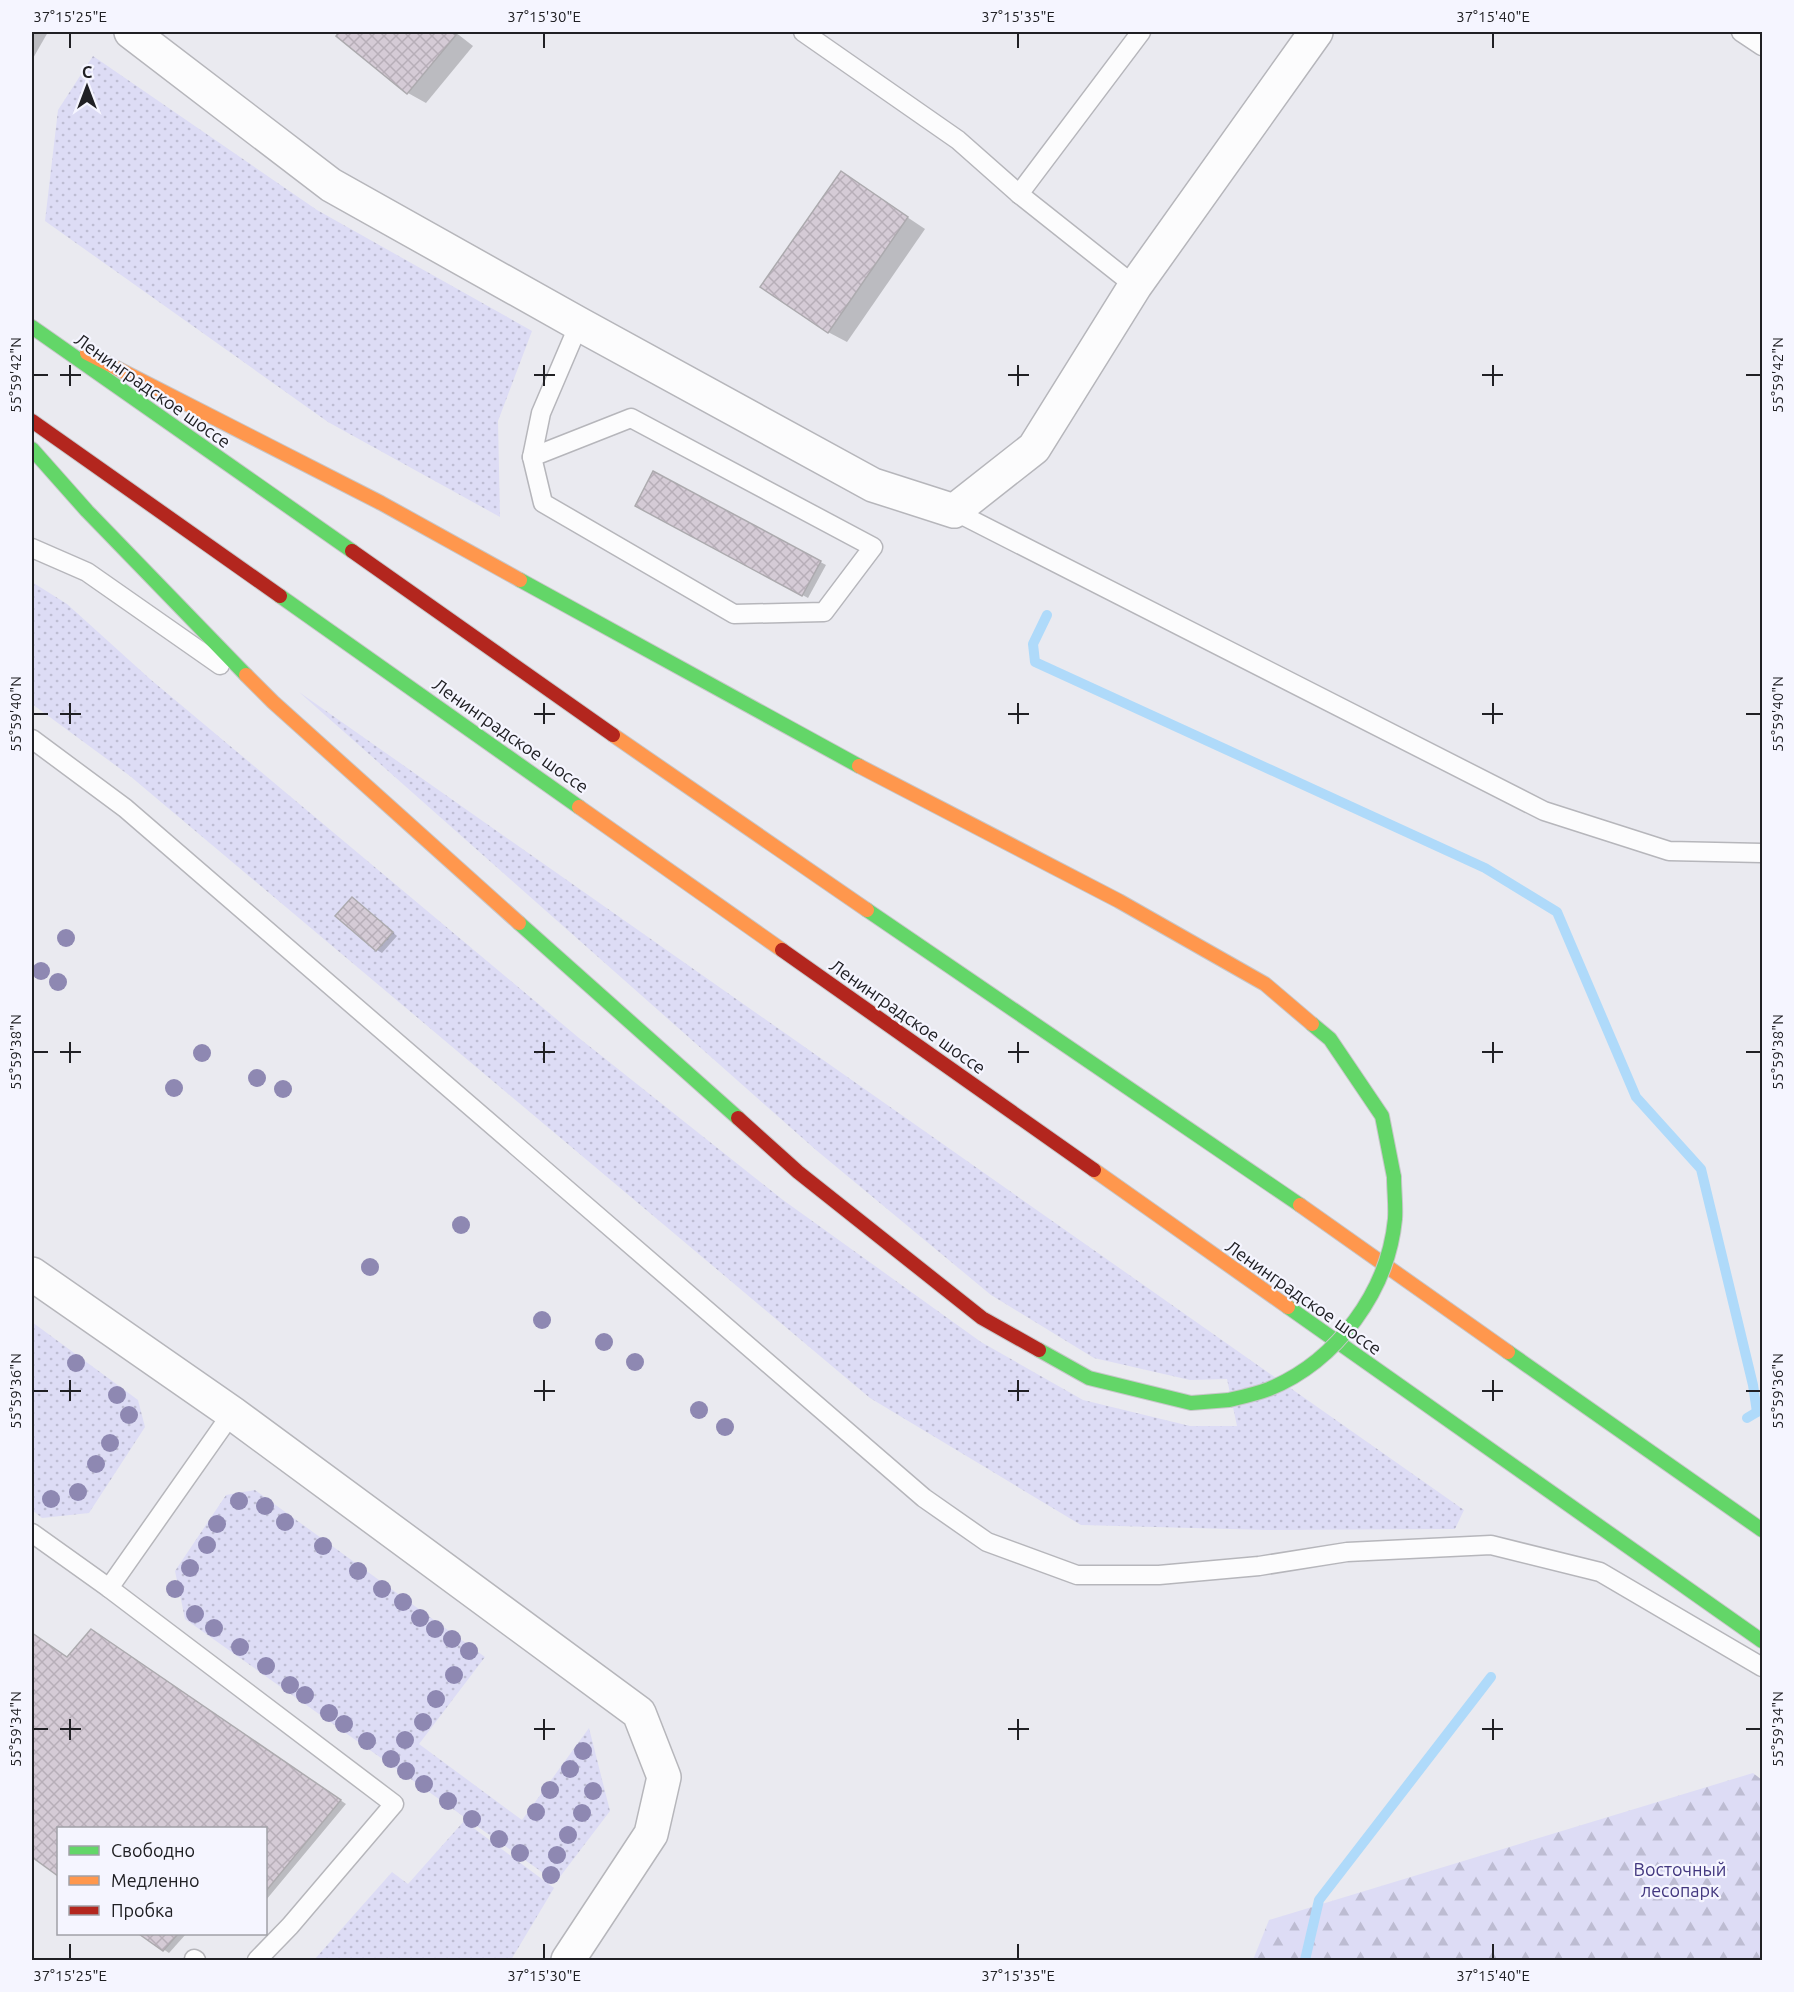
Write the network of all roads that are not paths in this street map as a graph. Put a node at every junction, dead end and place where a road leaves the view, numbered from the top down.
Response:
1 (131, 32) edge
2 (803, 32) edge
3 (1141, 32) edge
4 (1316, 32) edge
5 (1741, 32) edge
6 (1762, 46) edge
7 (1019, 194) junction
8 (1136, 286) junction
9 (579, 324) junction
10 (32, 326) edge
11 (32, 421) edge
12 (32, 449) edge
13 (531, 457) junction
14 (954, 511) junction
15 (32, 548) edge
16 (273, 702) junction
17 (32, 739) edge
18 (1762, 853) edge
19 (32, 1274) edge
20 (232, 1413) junction
21 (1762, 1530) edge
22 (32, 1533) edge
23 (109, 1588) junction
24 (1762, 1641) edge
25 (1762, 1667) edge
26 (257, 1960) edge
27 (568, 1960) edge

1 - 9 street
2 - 7 lane
3 - 7 lane
4 - 8 street
5 - 6 lane
7 - 8 lane
8 - 14 street
9 - 13 lane
9 - 14 street
10 - 16 main road, bridge
10 - 21 main road, Ленинградское шоссе
11 - 24 main road, Ленинградское шоссе
12 - 16 main road
13 - 13 lane
14 - 18 lane
15 - 16 lane
17 - 25 lane
19 - 20 street
20 - 23 lane
20 - 27 street
22 - 23 lane
23 - 26 lane

